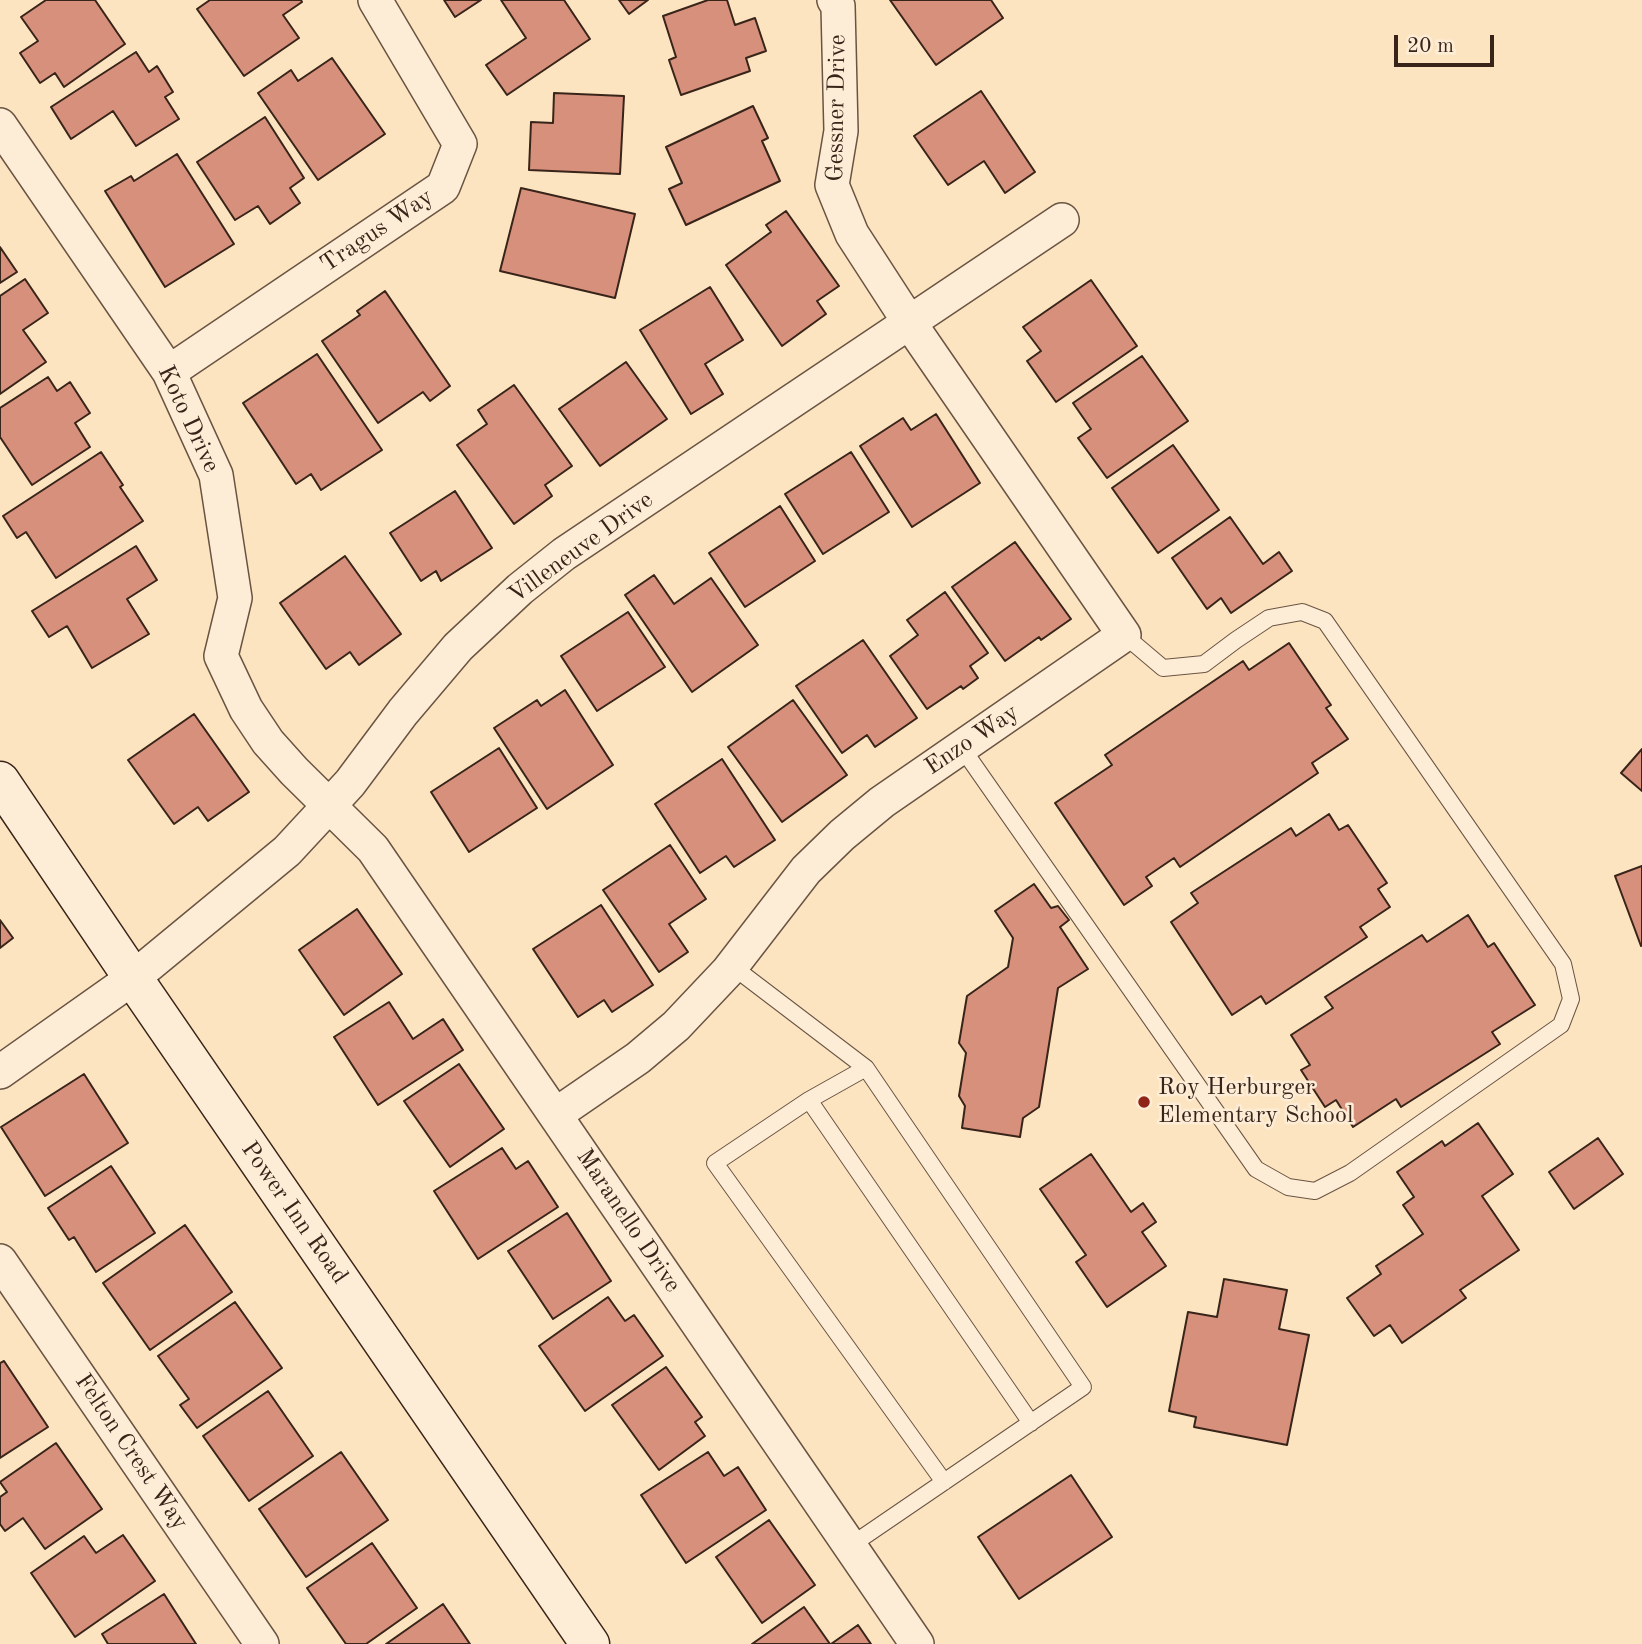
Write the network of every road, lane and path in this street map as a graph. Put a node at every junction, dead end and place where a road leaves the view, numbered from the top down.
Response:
1 (374, 0) edge
2 (834, 0) edge
3 (0, 125) edge
4 (1062, 220) dead end
5 (909, 322) junction
6 (169, 372) junction
7 (1125, 635) junction
8 (962, 748) junction
9 (0, 781) edge
10 (330, 806) junction
11 (732, 966) junction
12 (133, 978) junction
13 (866, 1068) junction
14 (0, 1072) edge
15 (809, 1100) junction
16 (555, 1115) junction
17 (0, 1261) edge
18 (1031, 1423) junction
19 (944, 1482) junction
20 (850, 1546) junction
21 (262, 1644) edge
22 (590, 1644) edge
23 (917, 1644) edge

1 - 6 street, Tragus Way
2 - 5 street, Gessner Drive
3 - 6 street, Koto Drive
4 - 5 street, Villeneuve Drive
5 - 7 street
5 - 10 street, Villeneuve Drive
6 - 10 street, Koto Drive
7 - 8 street, Enzo Way
7 - 8 lane
8 - 11 street, Enzo Way
9 - 12 main road, Power Inn Road
10 - 12 street, Villeneuve Drive
10 - 16 street, Maranello Drive
11 - 13 lane
11 - 16 street, Enzo Way
12 - 14 street, Villeneuve Drive
12 - 22 main road, Power Inn Road
13 - 15 lane
13 - 18 lane
15 - 18 lane
15 - 19 lane
16 - 20 street, Maranello Drive
17 - 21 street, Felton Crest Way
18 - 19 lane
19 - 20 lane
20 - 23 street, Maranello Drive

